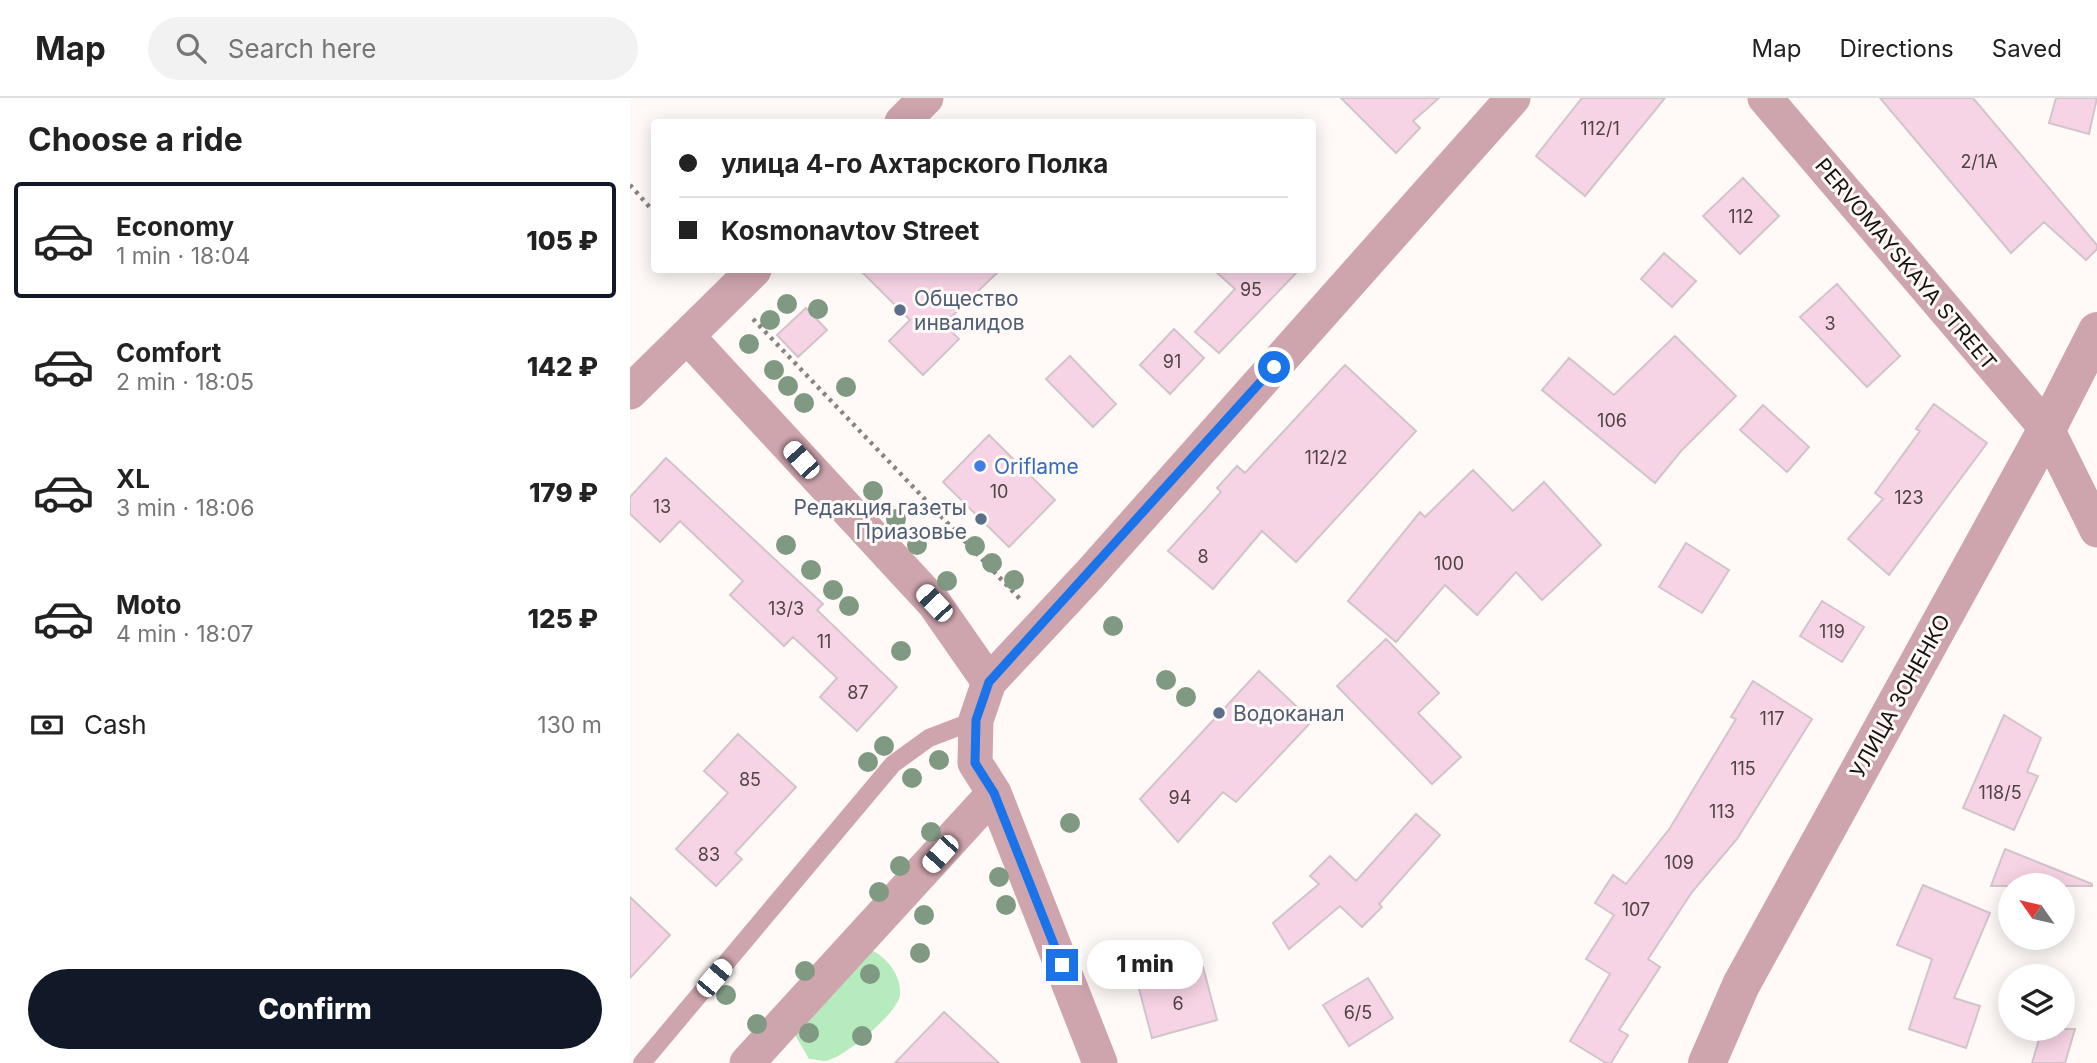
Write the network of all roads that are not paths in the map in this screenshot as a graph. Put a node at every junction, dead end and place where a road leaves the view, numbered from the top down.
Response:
1 (926, 98) edge
2 (1513, 98) edge
3 (1765, 98) edge
4 (905, 119) edge
5 (751, 273) edge
6 (2097, 331) edge
7 (687, 337) junction
8 (630, 392) edge
9 (2046, 429) junction
10 (2097, 530) edge
11 (989, 682) junction
12 (976, 720) junction
13 (994, 793) junction
14 (642, 1063) edge
15 (747, 1063) edge
16 (1100, 1063) edge
17 (1707, 1063) edge

1 - 4 street
2 - 11 street
3 - 9 street, PERVOMAYSKAYA STREET
5 - 7 street
6 - 9 street, УЛИЦА ЗОНЕНКО
7 - 8 street
7 - 11 street
9 - 10 street, PERVOMAYSKAYA STREET
9 - 17 street, УЛИЦА ЗОНЕНКО
11 - 12 street
12 - 13 street
12 - 14 lane
13 - 15 street
13 - 16 street

